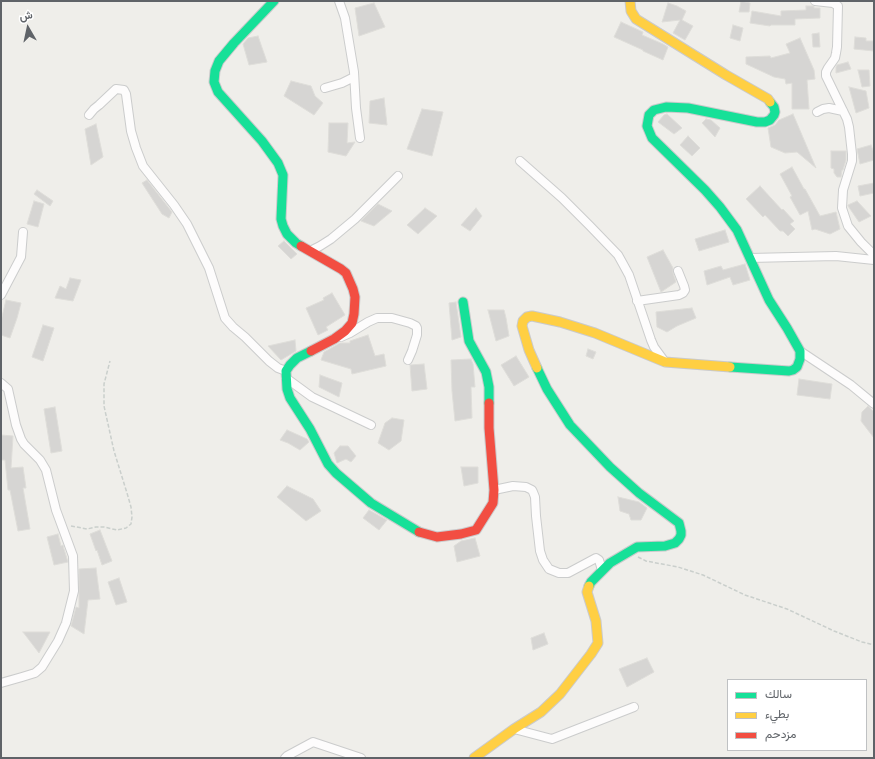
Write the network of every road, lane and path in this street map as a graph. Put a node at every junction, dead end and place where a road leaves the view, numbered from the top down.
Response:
1 (274, 1) edge
2 (339, 1) edge
3 (630, 1) edge
4 (815, 1) edge
5 (354, 77) junction
6 (325, 88) dead end
7 (843, 111) junction
8 (817, 112) dead end
9 (89, 115) dead end
10 (360, 138) dead end
11 (520, 161) dead end
12 (398, 176) dead end
13 (23, 232) dead end
14 (310, 251) junction
15 (874, 256) edge
16 (750, 258) junction
17 (874, 260) edge
18 (678, 271) dead end
19 (1, 295) edge
20 (637, 301) junction
21 (463, 302) dead end
22 (334, 339) junction
23 (800, 351) junction
24 (408, 360) dead end
25 (110, 361) dead end
26 (664, 362) junction
27 (286, 375) junction
28 (1, 383) edge
29 (874, 404) edge
30 (371, 426) dead end
31 (494, 490) junction
32 (61, 525) junction
33 (630, 552) junction
34 (602, 570) junction
35 (874, 645) edge
36 (1, 683) edge
37 (634, 707) dead end
38 (514, 730) junction
39 (285, 758) edge
40 (361, 758) edge
41 (474, 758) edge

1 - 14 street
2 - 5 street
3 - 16 street
4 - 7 street
5 - 6 street
5 - 10 street
7 - 8 street
7 - 15 street
9 - 27 street
11 - 20 street
12 - 14 street
13 - 19 street
14 - 22 street
16 - 17 street
16 - 23 street
18 - 20 street
20 - 26 street
21 - 31 street
22 - 24 street
22 - 27 street
23 - 26 street
23 - 29 street
25 - 32 path
26 - 33 street
27 - 30 street
27 - 31 street
28 - 32 street
31 - 34 street
32 - 36 street
33 - 34 street
33 - 35 path
34 - 38 street
37 - 38 street
38 - 41 street
39 - 40 street

